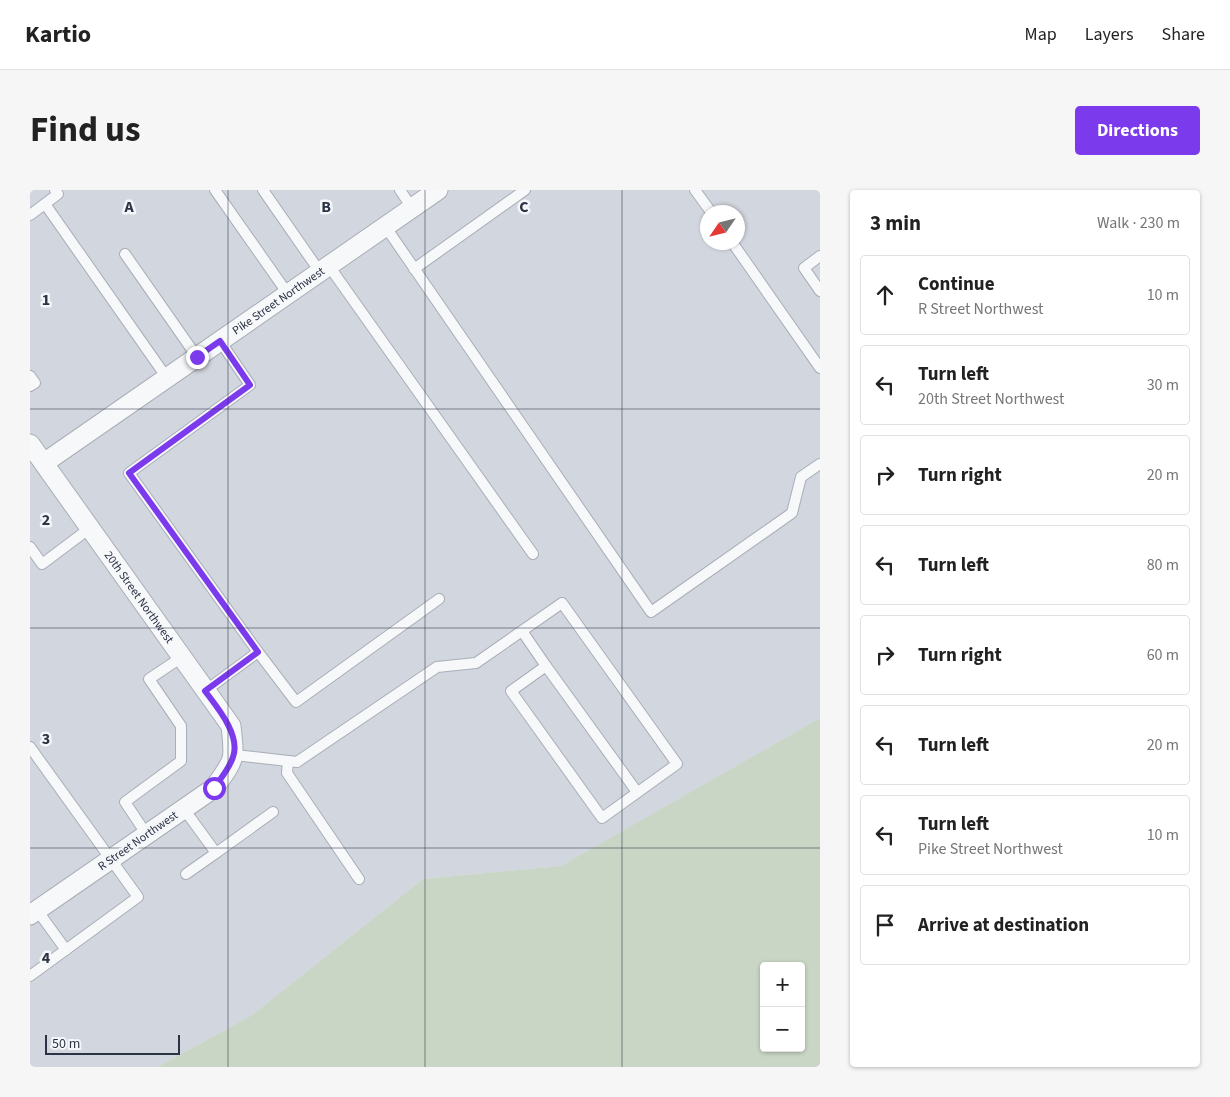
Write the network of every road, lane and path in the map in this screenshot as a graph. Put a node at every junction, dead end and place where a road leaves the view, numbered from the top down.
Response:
1 (215, 190) edge
2 (263, 190) edge
3 (400, 190) edge
4 (438, 190) edge
5 (525, 190) edge
6 (695, 190) edge
7 (59, 191) edge
8 (45, 204) junction
9 (705, 205) edge
10 (412, 208) junction
11 (30, 215) edge
12 (385, 226) junction
13 (738, 250) edge
14 (126, 254) dead end
15 (820, 256) edge
16 (324, 269) junction
17 (414, 269) junction
18 (820, 291) edge
19 (288, 294) junction
20 (220, 341) junction
21 (197, 357) junction
22 (820, 368) edge
23 (30, 376) edge
24 (167, 378) junction
25 (30, 386) edge
26 (35, 454) edge
27 (820, 464) edge
28 (90, 528) junction
29 (30, 547) edge
30 (533, 554) dead end
31 (439, 600) dead end
32 (522, 631) junction
33 (258, 652) junction
34 (182, 657) junction
35 (546, 666) junction
36 (205, 691) junction
37 (30, 747) edge
38 (234, 755) junction
39 (288, 761) junction
40 (637, 792) junction
41 (184, 808) junction
42 (273, 812) dead end
43 (147, 834) junction
44 (216, 853) junction
45 (111, 859) junction
46 (186, 874) dead end
47 (358, 879) dead end
48 (34, 913) edge
49 (66, 950) junction
50 (30, 976) edge

1 - 19 lane
2 - 16 lane
3 - 10 lane
4 - 10 street, Pike Street Northwest
5 - 17 lane
6 - 9 lane
7 - 8 lane
8 - 11 lane
8 - 24 lane
10 - 12 street, Pike Street Northwest
12 - 16 street, Pike Street Northwest
12 - 17 lane
13 - 22 lane
14 - 21 lane
15 - 18 lane
16 - 19 street, Pike Street Northwest
16 - 30 lane
17 - 27 lane
19 - 20 street, Pike Street Northwest
20 - 21 street, Pike Street Northwest
20 - 33 lane
21 - 24 street, Pike Street Northwest
23 - 25 lane
24 - 26 street, Pike Street Northwest
26 - 28 street, 20th Street Northwest
28 - 29 lane
28 - 34 street, 20th Street Northwest
31 - 33 lane
32 - 35 lane
32 - 39 lane
32 - 40 lane
33 - 36 lane
34 - 36 street, 20th Street Northwest
34 - 43 lane
35 - 40 lane
35 - 40 lane
36 - 38 street, 20th Street Northwest
37 - 45 lane
38 - 39 lane
38 - 41 street, R Street Northwest
39 - 47 lane
41 - 43 street, R Street Northwest
41 - 44 lane
42 - 44 lane
43 - 45 street, R Street Northwest
44 - 46 lane
45 - 48 street, R Street Northwest
45 - 49 lane
48 - 49 lane
49 - 50 lane

